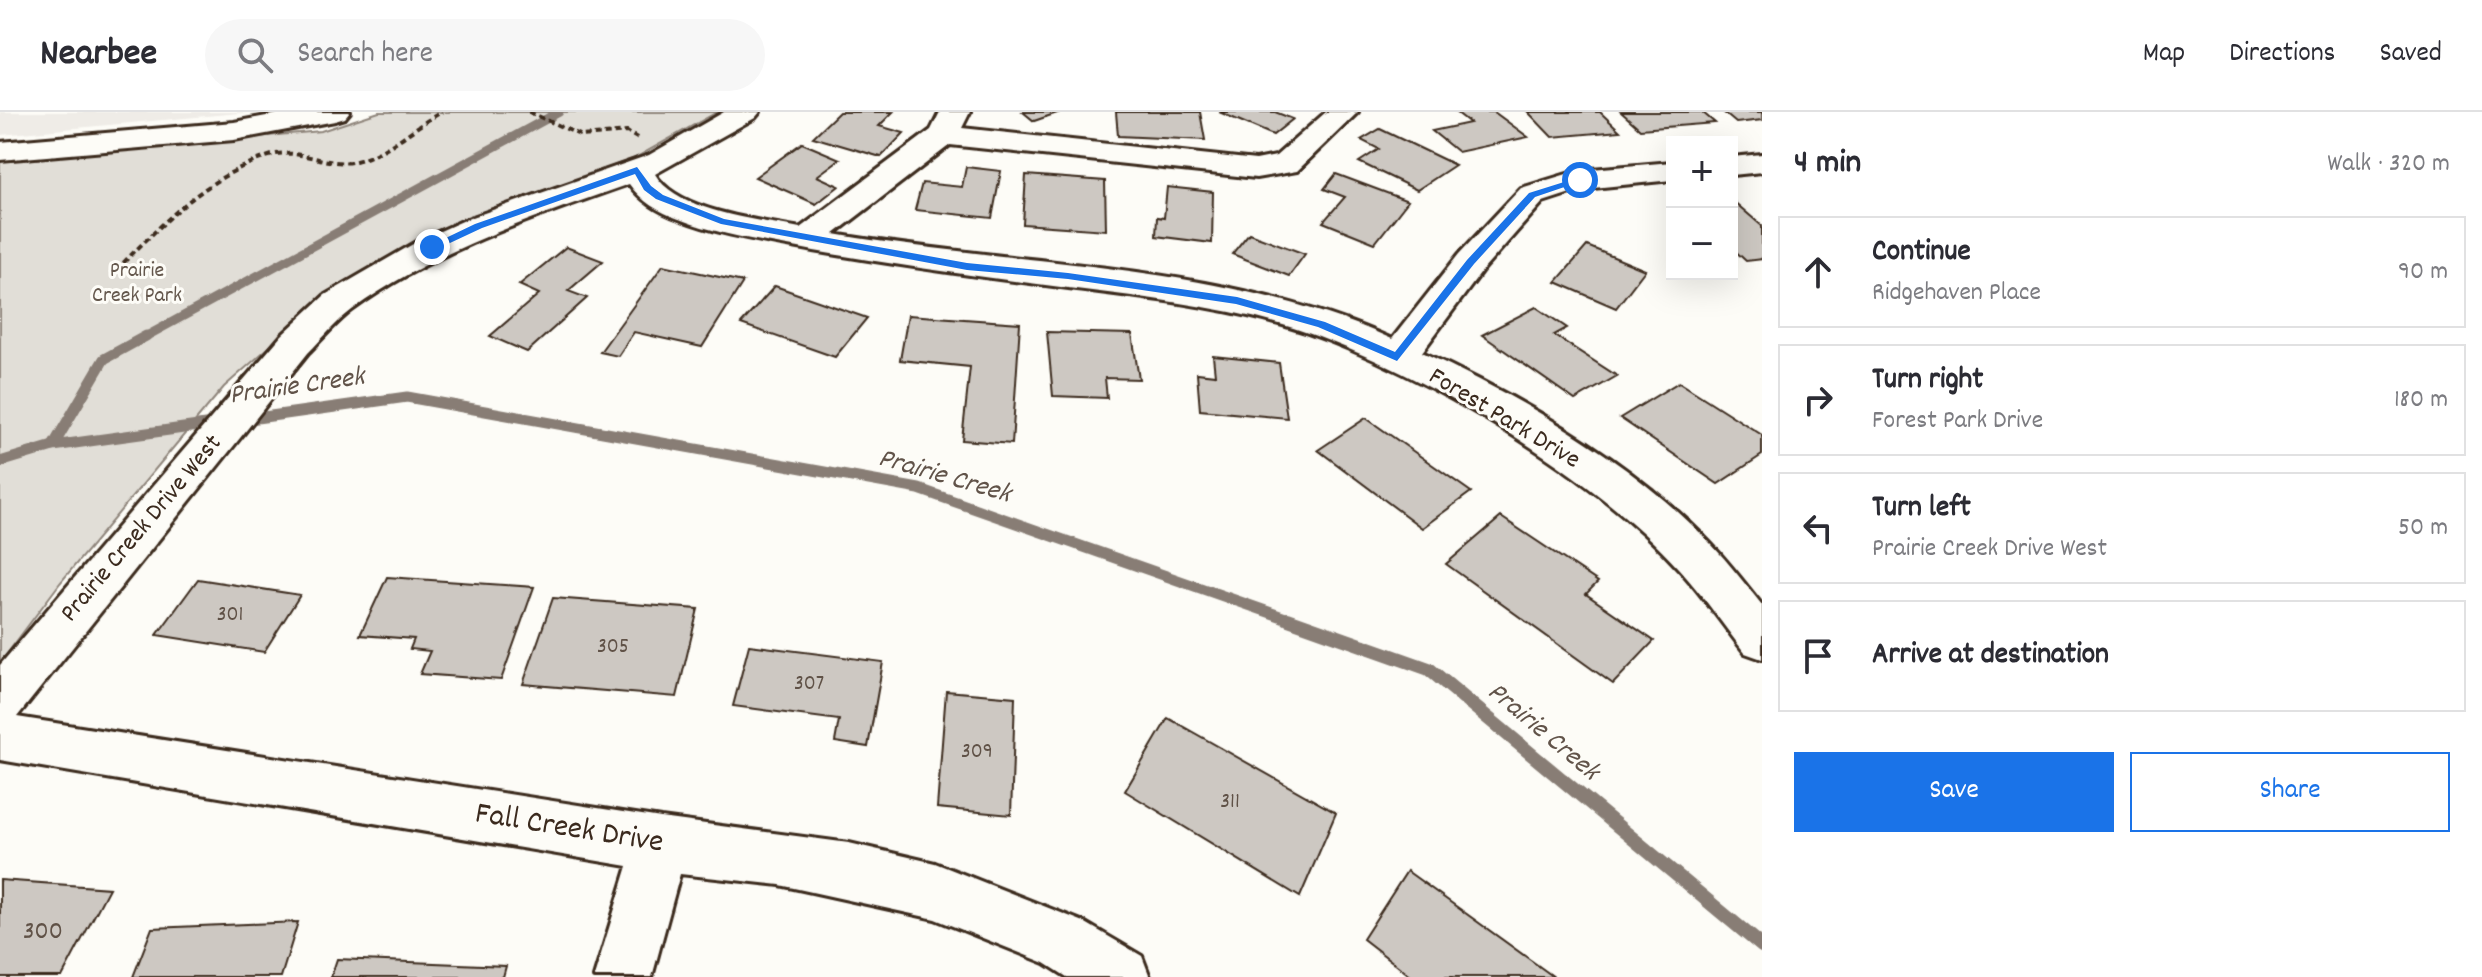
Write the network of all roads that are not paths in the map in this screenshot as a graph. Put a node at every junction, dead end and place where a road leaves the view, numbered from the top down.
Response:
1 (335, 112) edge
2 (745, 112) edge
3 (1343, 112) edge
4 (949, 124) edge
5 (0, 151) edge
6 (639, 154) junction
7 (1762, 163) edge
8 (1738, 165) edge
9 (1666, 172) edge
10 (806, 239) junction
11 (1397, 358) junction
12 (1762, 639) edge
13 (0, 701) edge
14 (0, 737) edge
15 (661, 845) junction
16 (623, 977) edge
17 (1121, 977) edge

1 - 5 street
2 - 6 street, Prairie Creek Drive West
3 - 4 street
4 - 10 street
6 - 10 street, Forest Park Drive
6 - 13 street, Prairie Creek Drive West
7 - 8 street
9 - 11 street
10 - 11 street, Forest Park Drive
11 - 12 street, Forest Park Drive
14 - 15 street, Fall Creek Drive
15 - 16 street
15 - 17 street, Fall Creek Drive

